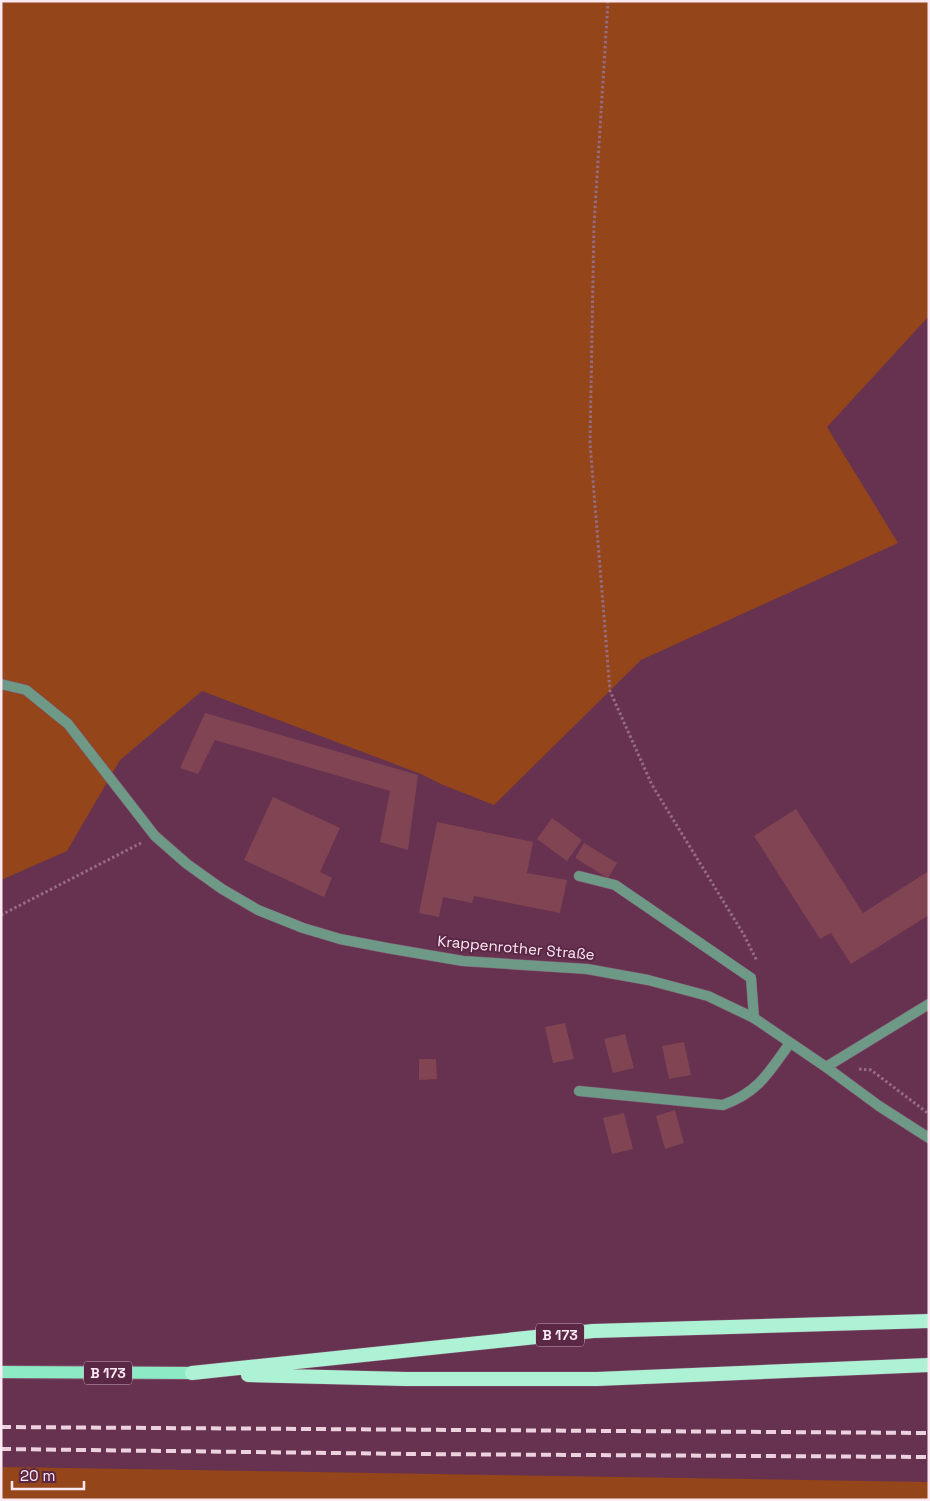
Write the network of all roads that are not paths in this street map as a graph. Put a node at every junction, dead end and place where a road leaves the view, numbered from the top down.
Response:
1 (1, 684) edge
2 (579, 876) dead end
3 (929, 1004) edge
4 (754, 1018) junction
5 (790, 1043) junction
6 (826, 1067) junction
7 (579, 1091) dead end
8 (929, 1138) edge
9 (929, 1321) edge
10 (929, 1365) edge
11 (1, 1372) edge
12 (192, 1373) junction

1 - 4 street, Krappenrother Straße
2 - 4 street
3 - 6 street
4 - 5 street, Krappenrother Straße
5 - 6 street, Krappenrother Straße
5 - 7 street
6 - 8 street, Krappenrother Straße
9 - 12 highway, B 173
10 - 12 highway, B 173
11 - 12 main road, B 173

